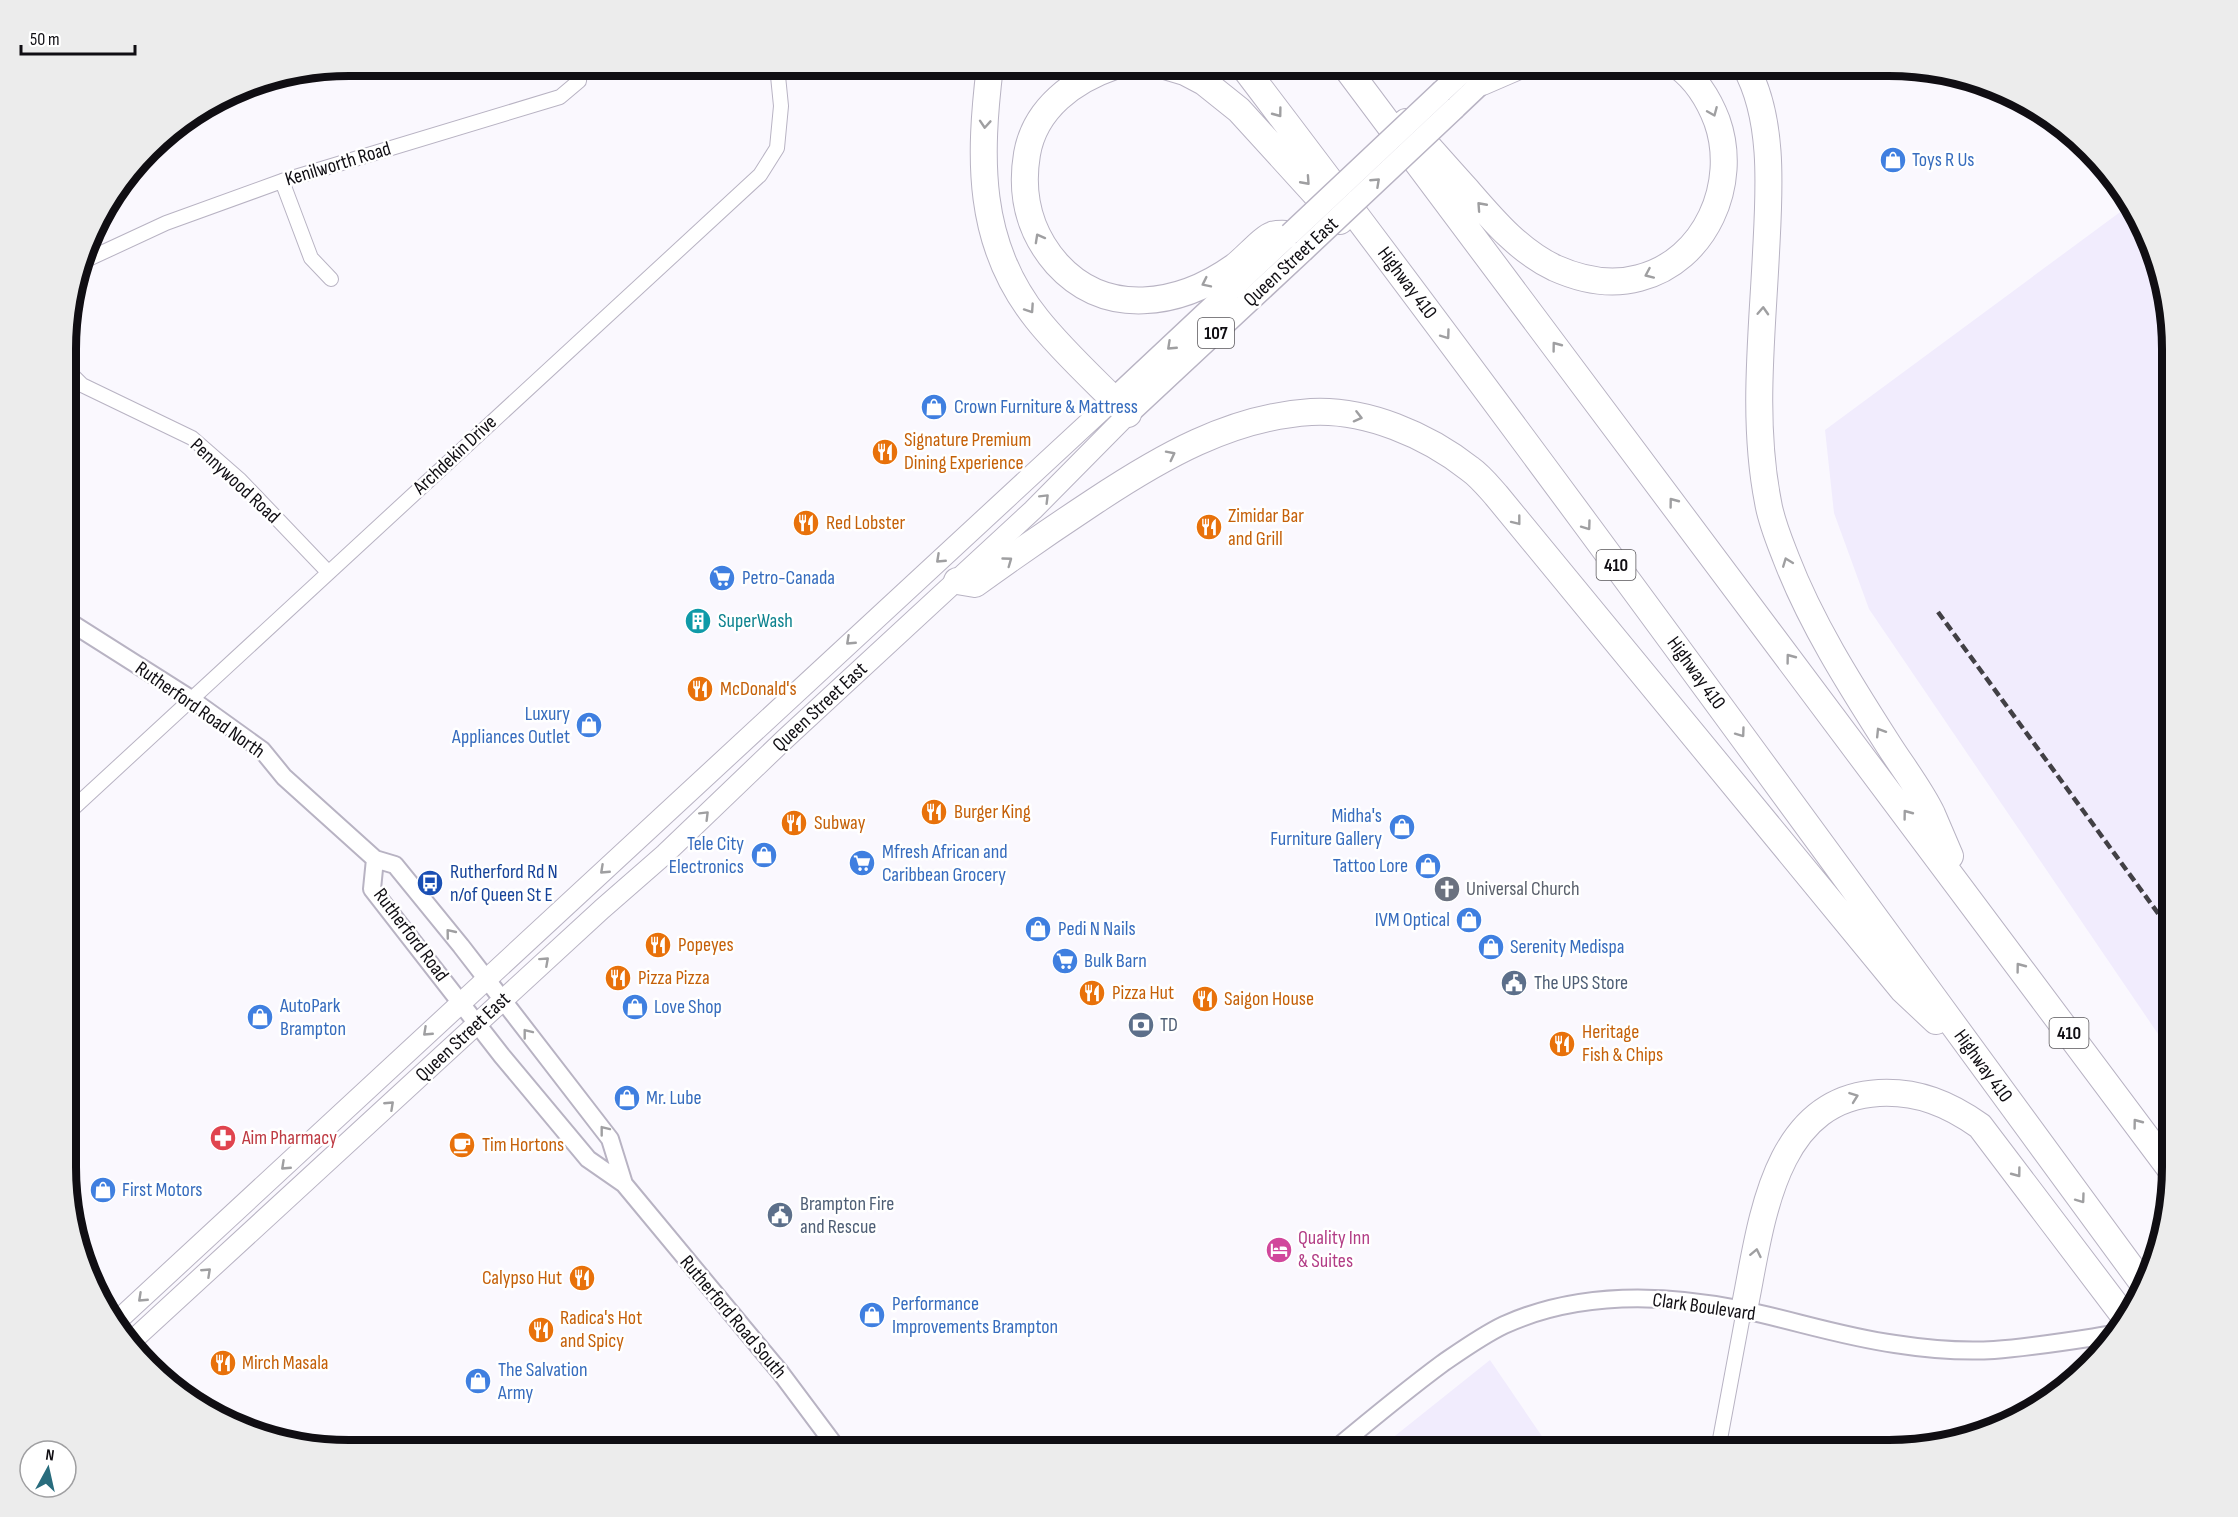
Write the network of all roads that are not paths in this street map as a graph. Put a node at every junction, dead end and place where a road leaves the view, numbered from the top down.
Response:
1 (579, 76) edge
2 (778, 76) edge
3 (989, 76) edge
4 (1090, 76) edge
5 (1193, 76) edge
6 (1251, 76) edge
7 (1353, 76) edge
8 (1359, 76) edge
9 (1478, 76) edge
10 (1690, 76) edge
11 (1751, 76) edge
12 (282, 181) junction
13 (1297, 242) junction
14 (93, 257) edge
15 (1400, 273) junction
16 (331, 279) dead end
17 (76, 379) edge
18 (1121, 407) junction
19 (328, 572) junction
20 (957, 581) junction
21 (76, 626) edge
22 (191, 699) junction
23 (76, 806) edge
24 (375, 859) junction
25 (1967, 895) junction
26 (486, 979) junction
27 (502, 1000) junction
28 (461, 1002) junction
29 (477, 1024) junction
30 (1984, 1067) junction
31 (2162, 1158) edge
32 (624, 1184) junction
33 (2138, 1277) edge
34 (1744, 1310) junction
35 (2121, 1311) edge
36 (121, 1317) edge
37 (2104, 1336) edge
38 (136, 1337) edge
39 (831, 1440) edge
40 (1346, 1440) edge
41 (1720, 1440) edge

1 - 12 street, Kenilworth Road
2 - 19 street, Archdekin Drive
3 -> 18 highway
13 -> 4 highway
5 -> 15 highway
6 -> 15 highway, Highway 410 / 410
25 -> 7 highway, 410
10 -> 8 highway
9 - 13 main road, Queen Street East, bridge
25 -> 11 highway
12 - 14 street, Kenilworth Road
12 - 16 street
13 - 18 main road, Queen Street East
15 -> 30 highway, Highway 410 / 410
17 - 19 street, Pennywood Road
20 -> 18 main road, Queen Street East
18 -> 26 main road, Queen Street East
19 - 22 street, Archdekin Drive
27 -> 20 main road, Queen Street East
20 -> 30 highway
21 - 22 street, Rutherford Road North
22 - 23 street, Archdekin Drive
22 - 24 street, Rutherford Road North
26 -> 24 street, Rutherford Road
24 - 28 street, Rutherford Road
31 -> 25 highway, 410
26 - 27 street, Rutherford Road South
26 - 28 main road, Queen Street East
27 - 29 main road, Queen Street East
32 -> 27 street, Rutherford Road South
28 - 29 street, Rutherford Road
28 -> 36 main road, Queen Street East
29 - 32 street, Rutherford Road South
38 -> 29 main road, Queen Street East
30 -> 33 highway, Highway 410 / 410
32 - 39 street, Rutherford Road South
34 -> 35 highway
34 - 37 street, Clark Boulevard
34 - 40 street, Clark Boulevard
34 - 41 street

